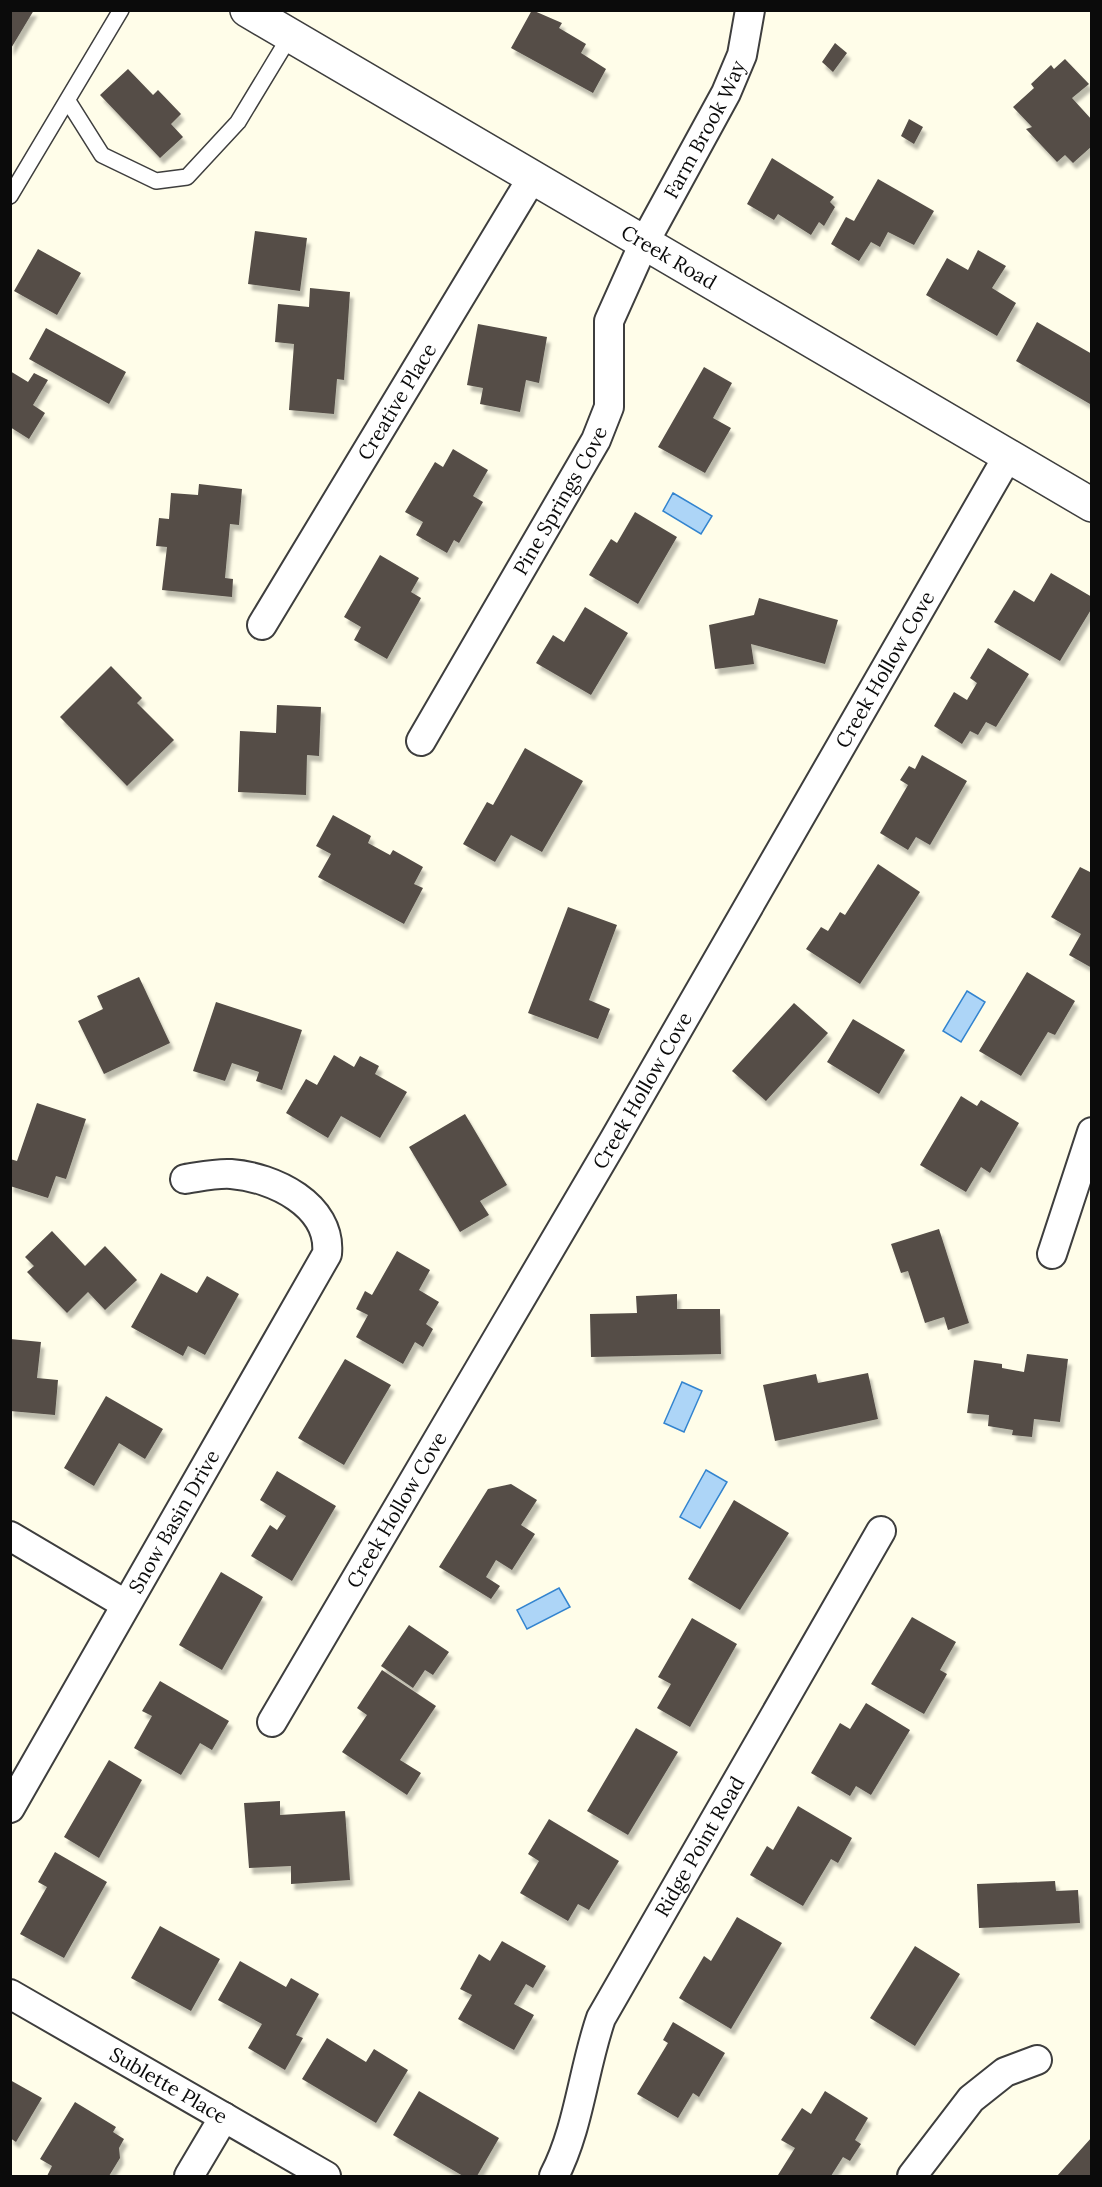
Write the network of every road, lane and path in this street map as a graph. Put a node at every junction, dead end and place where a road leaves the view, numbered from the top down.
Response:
1 (121, 10) edge
2 (247, 10) edge
3 (750, 10) edge
4 (290, 36) junction
5 (68, 101) junction
6 (532, 178) junction
7 (10, 196) edge
8 (644, 243) junction
9 (1008, 456) junction
10 (1092, 505) edge
11 (262, 625) dead end
12 (422, 741) dead end
13 (1092, 1132) edge
14 (185, 1179) dead end
15 (1052, 1254) dead end
16 (881, 1531) dead end
17 (10, 1536) edge
18 (125, 1604) junction
19 (272, 1722) dead end
20 (10, 1808) edge
21 (10, 1994) edge
22 (1037, 2060) dead end
23 (224, 2117) junction
24 (189, 2176) edge
25 (326, 2176) edge
26 (554, 2176) edge
27 (912, 2176) edge

1 - 5 lane
2 - 4 street, Creek Road
3 - 8 street, Farm Brook Way
4 - 5 lane
4 - 6 street, Creek Road
5 - 7 lane
6 - 8 street, Creek Road
6 - 11 street, Creative Place
8 - 9 street, Creek Road
8 - 12 street, Pine Springs Cove
9 - 10 street, Creek Road
9 - 19 street, Creek Hollow Cove
13 - 15 street
14 - 18 street, Snow Basin Drive
16 - 26 street, Ridge Point Road
17 - 18 street
18 - 20 street, Snow Basin Drive
21 - 23 street, Sublette Place
22 - 27 street
23 - 24 street
23 - 25 street, Sublette Place

